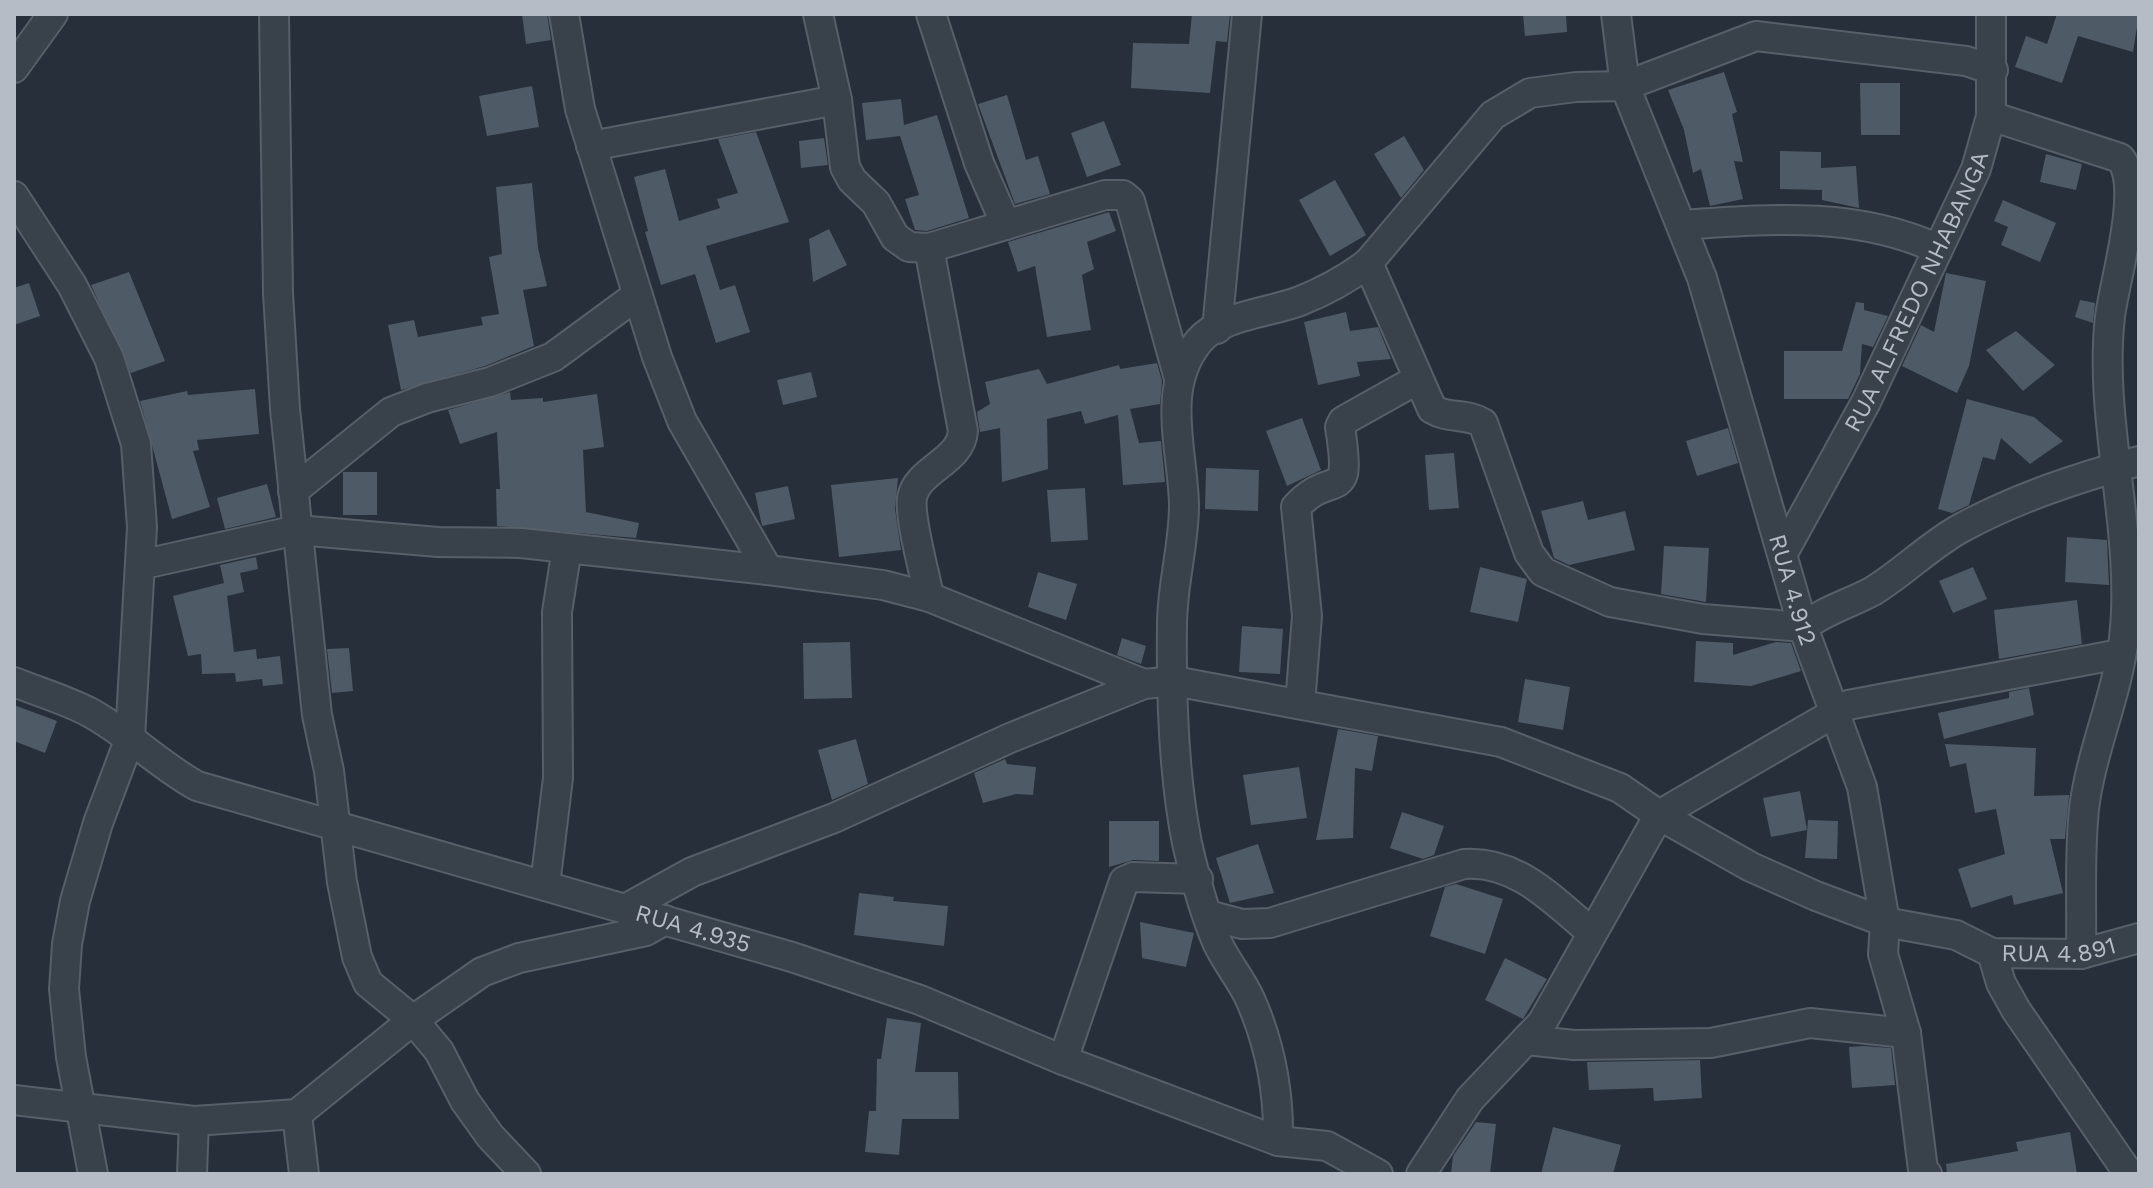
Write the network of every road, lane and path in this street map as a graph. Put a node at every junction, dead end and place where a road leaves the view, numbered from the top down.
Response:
1 (53, 14) edge
2 (274, 14) edge
3 (564, 14) edge
4 (818, 14) edge
5 (931, 14) edge
6 (1247, 14) edge
7 (1616, 14) edge
8 (1991, 14) edge
9 (14, 68) edge
10 (1993, 70) junction
11 (1625, 86) junction
12 (837, 100) junction
13 (1991, 116) junction
14 (591, 146) junction
15 (14, 196) edge
16 (1006, 225) junction
17 (1681, 225) junction
18 (929, 248) junction
19 (1938, 249) junction
20 (1368, 263) junction
21 (636, 296) junction
22 (1217, 329) junction
23 (1178, 375) junction
24 (1418, 379) junction
25 (2128, 464) edge
26 (293, 491) junction
27 (297, 530) junction
28 (567, 548) junction
29 (1783, 553) junction
30 (140, 565) junction
31 (768, 570) junction
32 (929, 597) junction
33 (1803, 627) junction
34 (2120, 654) junction
35 (1174, 681) junction
36 (14, 682) edge
37 (1144, 684) junction
38 (1300, 704) junction
39 (1838, 713) junction
40 (130, 738) junction
41 (1659, 815) junction
42 (336, 826) junction
43 (1198, 879) junction
44 (545, 885) junction
45 (625, 909) junction
46 (1208, 915) junction
47 (665, 920) junction
48 (1885, 922) junction
49 (1592, 933) junction
50 (2139, 938) edge
51 (1992, 953) junction
52 (2081, 954) junction
53 (413, 1020) junction
54 (1906, 1033) junction
55 (1526, 1040) junction
56 (1063, 1060) junction
57 (14, 1100) edge
58 (83, 1109) junction
59 (297, 1114) junction
60 (194, 1121) junction
61 (1278, 1141) junction
62 (499, 1163) edge
63 (93, 1174) edge
64 (192, 1174) edge
65 (304, 1174) edge
66 (526, 1174) edge
67 (1378, 1174) edge
68 (1421, 1174) edge
69 (1927, 1174) edge
70 (2129, 1174) edge

1 - 9 street
2 - 26 street
3 - 14 street
4 - 12 street
5 - 16 street
6 - 22 street
7 - 11 street, RUA 4.912
8 - 10 street, RUA ALFREDO NHABANGA
10 - 11 street
10 - 13 street, RUA ALFREDO NHABANGA
11 - 17 street, RUA 4.912
11 - 20 street
12 - 14 street
12 - 18 street
13 - 19 street, RUA ALFREDO NHABANGA
13 - 25 street
14 - 21 street
15 - 30 street
16 - 18 street
16 - 23 street
17 - 19 street
17 - 29 street, RUA 4.912
18 - 32 street
19 - 29 street, RUA ALFREDO NHABANGA
20 - 22 street
20 - 24 street
21 - 26 street
21 - 31 street
22 - 23 street
23 - 35 street
24 - 33 street
24 - 38 street
25 - 33 street
25 - 34 street
26 - 27 street
27 - 28 street
27 - 30 street
27 - 42 street
28 - 31 street
28 - 44 street
29 - 33 street, RUA 4.912
30 - 40 street
31 - 32 street
32 - 37 street
33 - 39 street, RUA 4.912
34 - 39 street
34 - 52 street
35 - 37 street, RUA 4.891
35 - 38 street, RUA 4.891
35 - 43 street
36 - 40 street, RUA 4.935
37 - 45 street
38 - 41 street, RUA 4.891
39 - 41 street
39 - 48 street, RUA 4.912
40 - 42 street, RUA 4.935
40 - 58 street
41 - 48 street, RUA 4.891
41 - 49 street
42 - 44 street, RUA 4.935
42 - 53 street
43 - 46 street
43 - 56 street
44 - 45 street, RUA 4.935
45 - 47 street, RUA 4.935
46 - 49 street
46 - 61 street
47 - 53 street
47 - 56 street, RUA 4.935
48 - 51 street, RUA 4.891
48 - 54 street, RUA 4.912
49 - 55 street
50 - 52 street, RUA 4.891
51 - 52 street, RUA 4.891
51 - 70 street
53 - 59 street
53 - 62 street
54 - 55 street
54 - 69 street, RUA 4.912
55 - 68 street
56 - 61 street, RUA 4.935
57 - 58 street
58 - 60 street
58 - 63 street
59 - 60 street
59 - 65 street
60 - 64 street
61 - 67 street, RUA 4.935
62 - 66 street

